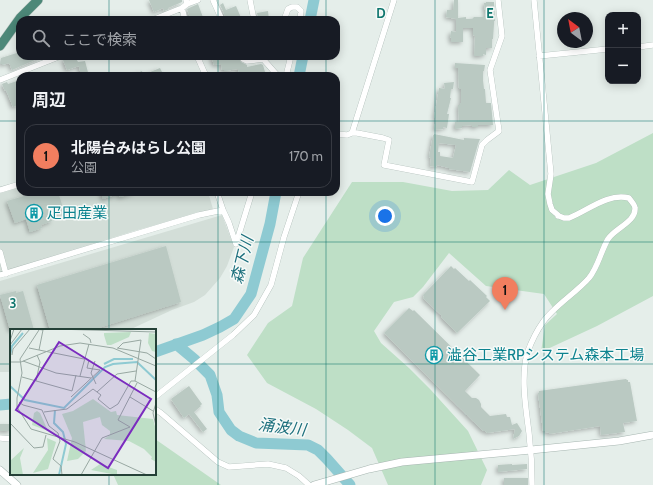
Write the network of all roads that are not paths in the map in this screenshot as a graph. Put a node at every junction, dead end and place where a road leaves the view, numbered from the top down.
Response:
1 (38, 0) edge
2 (198, 0) edge
3 (213, 0) edge
4 (250, 0) edge
5 (394, 0) edge
6 (498, 0) edge
7 (534, 0) edge
8 (185, 4) edge
9 (22, 16) edge
10 (160, 16) edge
11 (185, 16) edge
12 (220, 16) edge
13 (253, 16) edge
14 (285, 16) edge
15 (300, 16) edge
16 (16, 24) edge
17 (653, 45) edge
18 (0, 46) edge
19 (641, 47) edge
20 (605, 49) edge
21 (539, 56) junction
22 (51, 60) edge
23 (199, 60) edge
24 (265, 60) edge
25 (290, 60) edge
26 (20, 72) edge
27 (204, 72) edge
28 (275, 72) edge
29 (287, 72) edge
30 (16, 74) edge
31 (0, 80) edge
32 (352, 133) junction
33 (340, 134) edge
34 (16, 185) edge
35 (0, 190) edge
36 (218, 196) edge
37 (251, 196) edge
38 (298, 196) edge
39 (223, 210) junction
40 (0, 252) edge
41 (6, 274) junction
42 (0, 276) edge
43 (156, 396) edge
44 (156, 410) edge
45 (653, 435) edge
46 (0, 438) edge
47 (10, 439) edge
48 (531, 450) junction
49 (0, 470) edge
50 (17, 485) edge
51 (309, 485) edge
52 (314, 485) edge
53 (532, 485) edge

1 - 9 highway
2 - 8 street
3 - 12 street
4 - 13 street
5 - 32 street
6 - 32 street
7 - 21 street
8 - 10 street
8 - 11 street
14 - 15 street
16 - 18 highway
17 - 19 street
20 - 21 street
21 - 48 street
22 - 26 street
23 - 27 street
24 - 28 street
25 - 29 street
30 - 31 street
32 - 33 street
34 - 35 street
36 - 39 street
37 - 39 street
38 - 43 street
39 - 41 street
40 - 41 street
41 - 42 street
44 - 51 street
45 - 48 street
46 - 47 street
48 - 52 street
48 - 53 street
49 - 50 street

